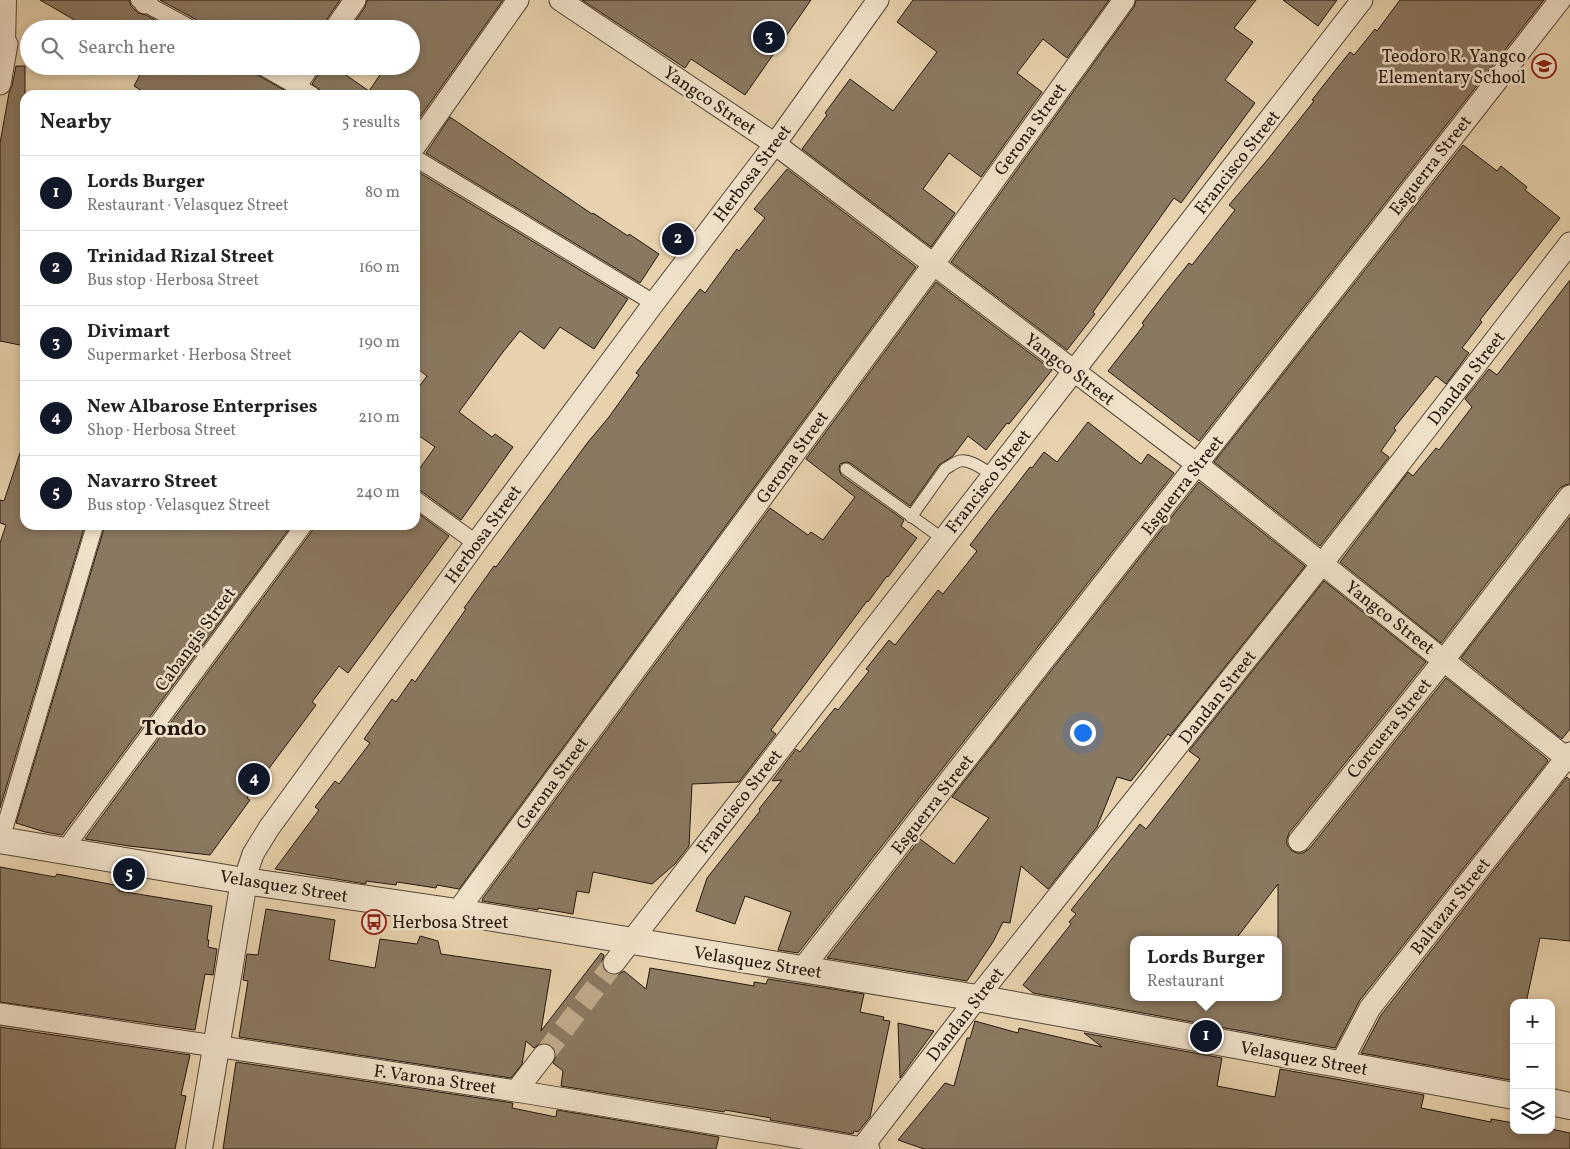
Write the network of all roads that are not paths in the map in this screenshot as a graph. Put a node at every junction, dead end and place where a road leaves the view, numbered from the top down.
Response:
1 (8, 0) edge
2 (355, 0) edge
3 (518, 0) edge
4 (560, 0) edge
5 (878, 0) edge
6 (1124, 0) edge
7 (1362, 0) edge
8 (1560, 0) edge
9 (143, 1) edge
10 (176, 20) edge
11 (341, 20) edge
12 (7, 44) joint
13 (278, 75) edge
14 (307, 75) edge
15 (0, 84) edge
16 (304, 90) edge
17 (420, 139) edge
18 (775, 144) junction
19 (420, 161) edge
20 (1570, 243) edge
21 (933, 265) junction
22 (654, 303) junction
23 (1074, 372) junction
24 (1198, 465) junction
25 (846, 469) dead end
26 (993, 475) junction
27 (1570, 496) edge
28 (420, 503) edge
29 (911, 517) junction
30 (94, 530) edge
31 (300, 530) edge
32 (943, 539) junction
33 (476, 543) junction
34 (1322, 564) junction
35 (1444, 660) junction
36 (1569, 758) edge
37 (1, 840) edge
38 (1299, 841) dead end
39 (64, 850) junction
40 (244, 880) junction
41 (457, 912) junction
42 (631, 941) junction
43 (614, 963) tunnel mouth
44 (802, 969) junction
45 (977, 998) junction
46 (0, 1014) edge
47 (216, 1047) junction
48 (544, 1055) tunnel mouth
49 (1340, 1065) junction
50 (516, 1091) junction
51 (1510, 1095) edge
52 (1555, 1103) edge
53 (1570, 1106) edge
54 (864, 1148) edge
55 (199, 1149) edge

1 - 12 street
2 - 11 street
3 - 17 street
4 - 18 street, Yangco Street
5 - 18 street, Herbosa Street
6 - 21 street, Gerona Street
7 - 23 street, Francisco Street
8 - 24 street, Esguerra Street
9 - 10 street
12 - 15 street
13 - 16 street
14 - 16 street
18 - 21 street, Yangco Street
18 - 22 street, Herbosa Street
19 - 22 street
20 - 34 street, Dandan Street
21 - 23 street, Yangco Street
21 - 41 street, Gerona Street
22 - 33 street, Herbosa Street
23 - 24 street, Yangco Street
23 - 26 street, Francisco Street
24 - 34 street, Yangco Street
24 - 44 street, Esguerra Street
25 - 29 lane
26 - 29 lane
26 - 32 street, Francisco Street
27 - 35 street, Corcuera Street
28 - 33 street
29 - 32 lane
30 - 37 street
31 - 39 street, Cabangis Street
32 - 42 street, Francisco Street
33 - 40 street, Herbosa Street
34 - 35 street, Yangco Street
34 - 45 street, Dandan Street
35 - 36 street, Yangco Street
35 - 38 street, Corcuera Street
36 - 49 street, Baltazar Street
37 - 39 street, Velasquez Street
39 - 40 street, Velasquez Street
40 - 41 street, Velasquez Street
40 - 47 street, Herbosa Street
41 - 42 street, Velasquez Street
42 - 43 street, Francisco Street
42 - 44 street, Velasquez Street
44 - 45 street, Velasquez Street
45 - 49 street, Velasquez Street
45 - 54 street, Dandan Street
46 - 47 street, F. Varona Street
47 - 50 street, F. Varona Street
47 - 55 street, Herbosa Street
48 - 50 street
49 - 51 street, Velasquez Street
50 - 54 street, F. Varona Street
52 - 53 street

